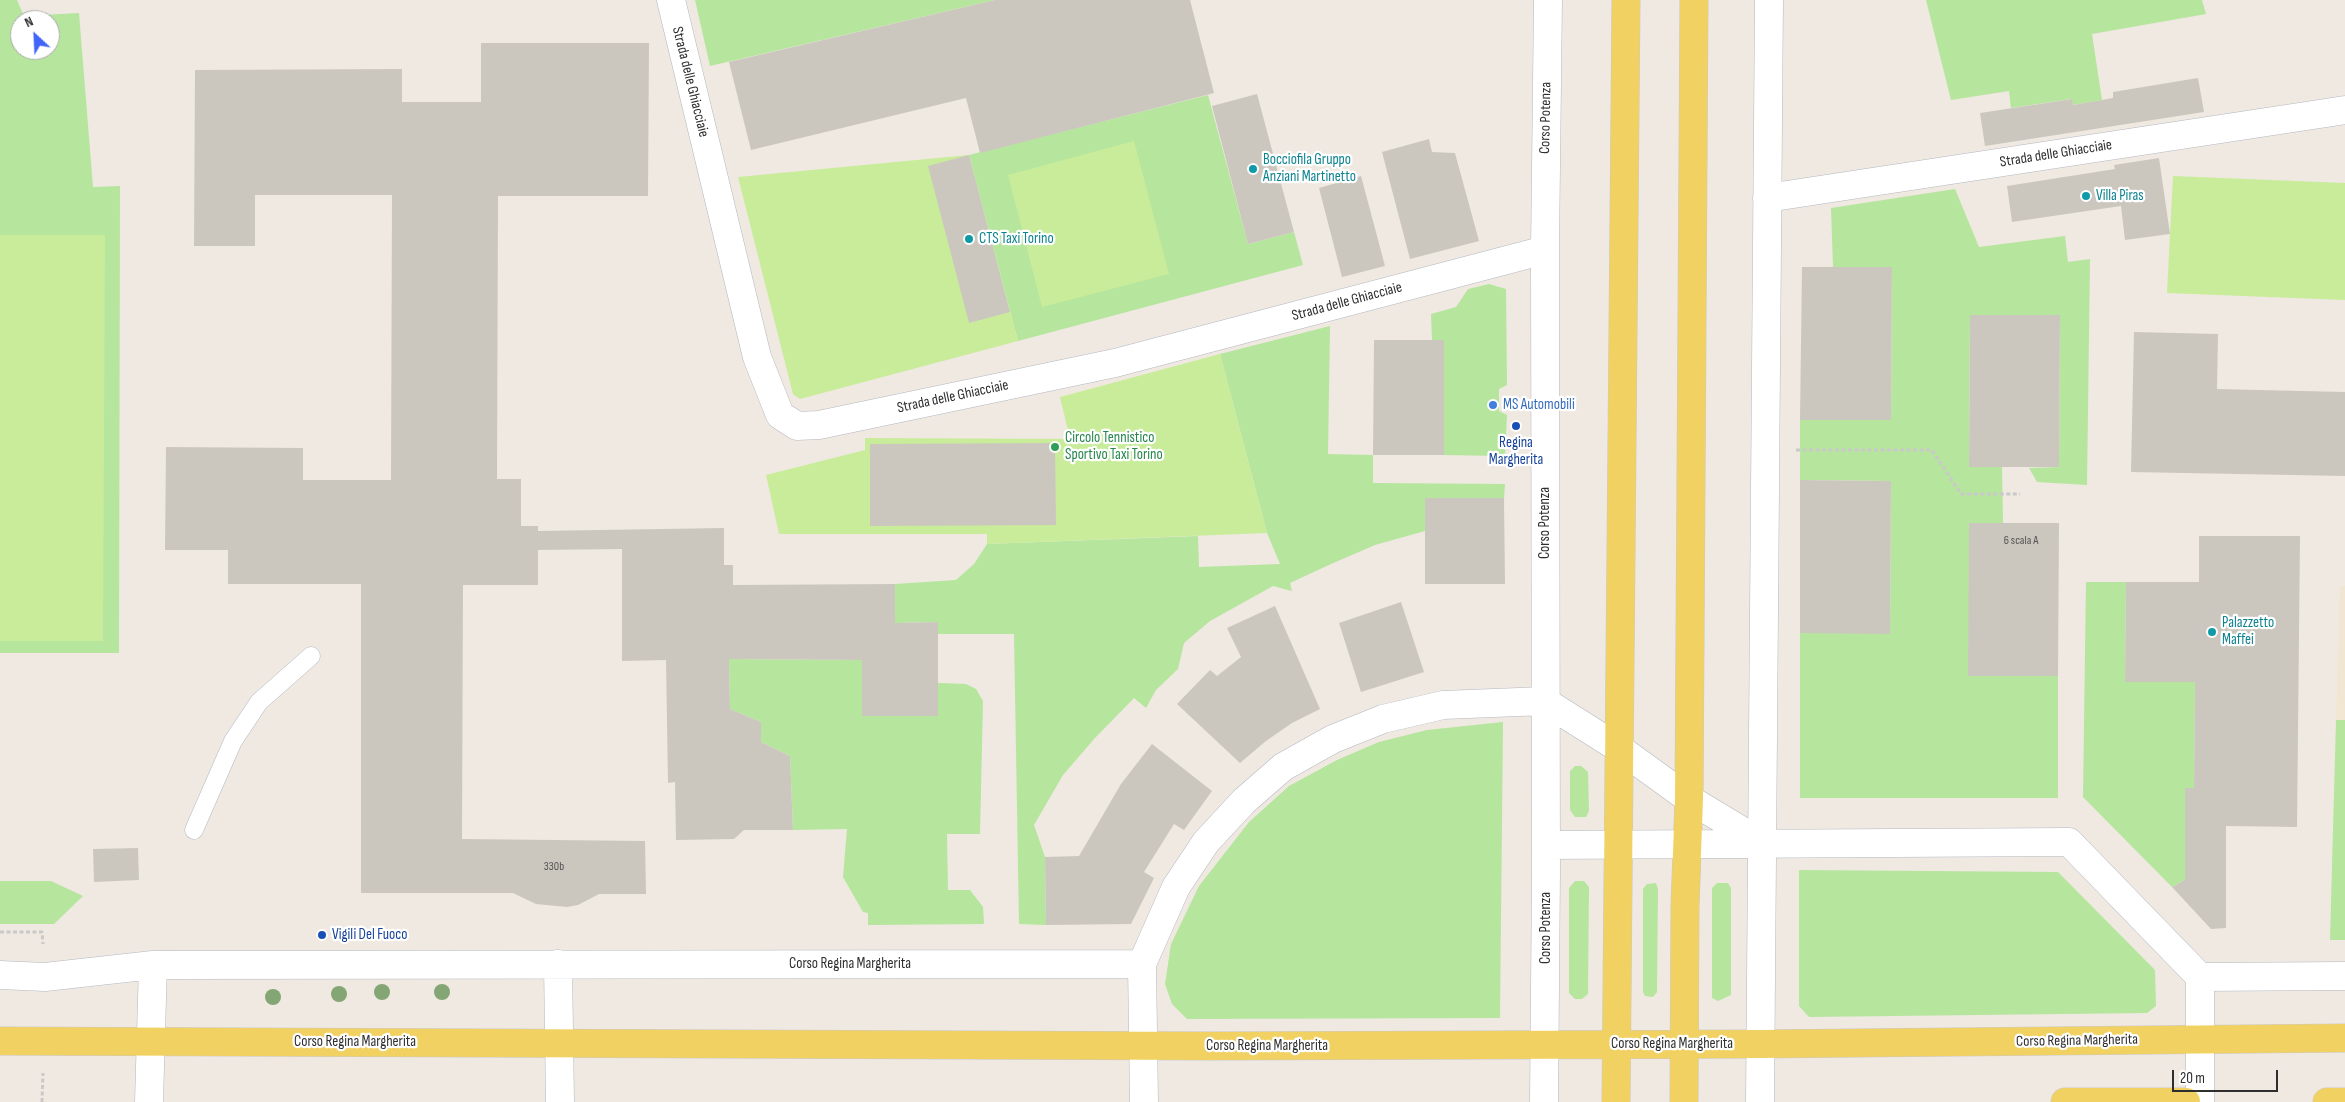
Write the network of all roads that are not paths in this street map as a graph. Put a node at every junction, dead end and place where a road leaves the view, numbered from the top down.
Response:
1 (670, 0) edge
2 (1548, 0) edge
3 (1626, 0) edge
4 (1694, 0) edge
5 (1768, 0) edge
6 (2345, 110) edge
7 (1767, 198) junction
8 (1545, 250) junction
9 (311, 656) dead end
10 (1544, 701) junction
11 (1620, 749) junction
12 (1689, 799) junction
13 (194, 830) dead end
14 (1687, 843) junction
15 (1762, 843) junction
16 (1546, 845) junction
17 (1618, 845) junction
18 (558, 964) junction
19 (1142, 964) junction
20 (153, 965) junction
21 (0, 976) edge
22 (2345, 976) edge
23 (2200, 977) junction
24 (2345, 1038) edge
25 (2201, 1039) junction
26 (0, 1040) edge
27 (151, 1041) junction
28 (559, 1042) junction
29 (1617, 1044) junction
30 (1759, 1044) junction
31 (1544, 1045) junction
32 (1684, 1045) junction
33 (1142, 1046) junction
34 (149, 1102) edge
35 (560, 1102) edge
36 (1144, 1102) edge
37 (1544, 1102) edge
38 (1616, 1102) edge
39 (1684, 1102) edge
40 (1760, 1102) edge
41 (2065, 1102) edge
42 (2186, 1102) edge
43 (2200, 1102) edge
44 (2327, 1102) edge
45 (2345, 1102) edge

1 - 8 street, Strada delle Ghiacciaie
2 - 8 street, Corso Potenza
3 - 11 main road
4 - 12 main road
5 - 7 street
6 - 7 street, Strada delle Ghiacciaie
7 - 15 street
8 - 10 street, Corso Potenza
9 - 13 lane
10 - 11 street
10 - 16 street, Corso Potenza
10 - 19 street
11 - 12 street
11 - 17 main road
12 - 14 main road
12 - 15 street
14 - 15 street
14 - 17 street
14 - 32 main road
15 - 23 street
15 - 30 street
16 - 17 street
16 - 31 street, Corso Potenza
17 - 29 main road
18 - 19 street, Corso Regina Margherita
18 - 20 street, Corso Regina Margherita
18 - 28 street
19 - 33 street
20 - 21 street, Corso Regina Margherita
20 - 27 street
22 - 23 street
23 - 25 street
24 - 25 main road, Corso Regina Margherita
25 - 30 main road, Corso Regina Margherita
25 - 43 street
26 - 27 main road, Corso Regina Margherita
27 - 28 main road, Corso Regina Margherita
27 - 34 street
28 - 33 main road, Corso Regina Margherita
28 - 35 street
29 - 31 main road, Corso Regina Margherita
29 - 32 main road, Corso Regina Margherita
29 - 38 main road
30 - 32 main road, Corso Regina Margherita
30 - 40 street
31 - 33 main road, Corso Regina Margherita
31 - 37 street, Corso Potenza
32 - 39 main road
33 - 36 street
41 - 42 main road
44 - 45 main road

